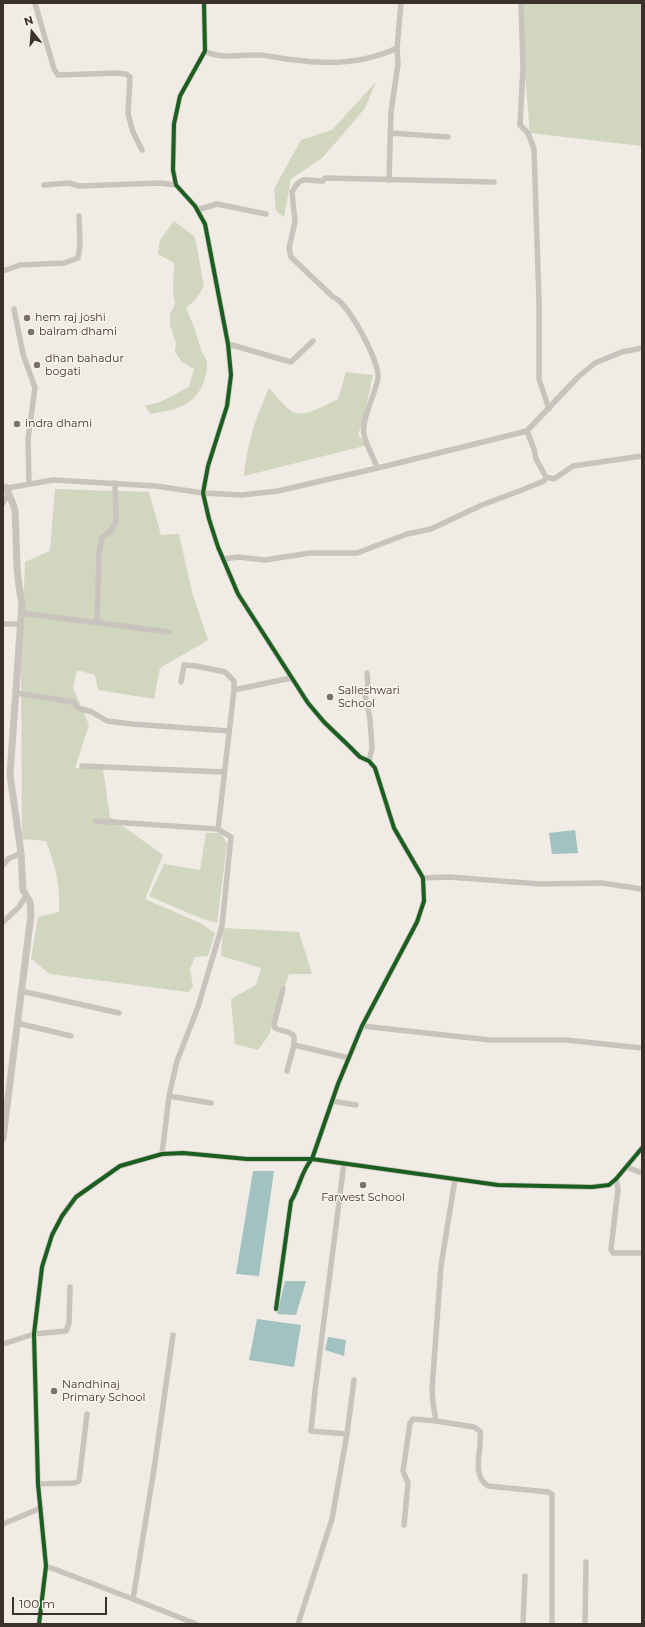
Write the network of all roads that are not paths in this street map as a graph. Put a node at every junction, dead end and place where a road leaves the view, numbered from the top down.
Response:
1 (35, 3) edge
2 (204, 3) edge
3 (401, 3) edge
4 (521, 3) edge
5 (397, 48) junction
6 (205, 51) junction
7 (390, 133) junction
8 (448, 137) dead end
9 (142, 150) dead end
10 (389, 180) junction
11 (494, 182) dead end
12 (44, 185) dead end
13 (176, 185) junction
14 (197, 210) junction
15 (266, 214) dead end
16 (79, 216) dead end
17 (3, 271) edge
18 (14, 309) dead end
19 (313, 341) dead end
20 (228, 344) junction
21 (642, 348) edge
22 (549, 409) junction
23 (527, 431) junction
24 (642, 456) edge
25 (377, 468) junction
26 (546, 477) junction
27 (29, 483) junction
28 (115, 483) junction
29 (6, 489) edge
30 (203, 493) junction
31 (3, 503) edge
32 (224, 558) junction
33 (21, 613) junction
34 (3, 624) edge
35 (20, 624) junction
36 (97, 624) junction
37 (169, 632) dead end
38 (367, 673) dead end
39 (292, 678) junction
40 (182, 682) dead end
41 (234, 690) junction
42 (16, 693) junction
43 (229, 731) junction
44 (369, 761) junction
45 (82, 766) dead end
46 (224, 772) junction
47 (96, 821) dead end
48 (218, 829) junction
49 (21, 852) junction
50 (3, 865) edge
51 (424, 878) junction
52 (642, 889) edge
53 (26, 896) junction
54 (3, 922) edge
55 (283, 989) dead end
56 (21, 991) junction
57 (119, 1013) dead end
58 (17, 1023) junction
59 (362, 1026) junction
60 (71, 1036) dead end
61 (294, 1045) junction
62 (642, 1048) edge
63 (349, 1058) junction
64 (287, 1071) dead end
65 (169, 1096) junction
66 (332, 1101) junction
67 (211, 1102) dead end
68 (356, 1105) dead end
69 (3, 1138) edge
70 (642, 1148) edge
71 (162, 1154) junction
72 (312, 1159) junction
73 (344, 1163) junction
74 (627, 1167) junction
75 (642, 1173) edge
76 (455, 1179) junction
77 (616, 1180) junction
78 (642, 1253) edge
79 (70, 1287) dead end
80 (276, 1309) dead end
81 (34, 1334) junction
82 (173, 1335) dead end
83 (3, 1344) edge
84 (354, 1380) dead end
85 (87, 1414) dead end
86 (436, 1421) junction
87 (347, 1434) junction
88 (38, 1484) junction
89 (41, 1508) junction
90 (3, 1524) edge
91 (404, 1525) dead end
92 (586, 1562) dead end
93 (46, 1566) junction
94 (525, 1576) dead end
95 (133, 1599) junction
96 (39, 1624) edge
97 (196, 1624) edge
98 (298, 1624) edge
99 (523, 1624) edge
100 (552, 1624) edge
101 (585, 1624) edge

1 - 9 street
2 - 6 street
3 - 5 street
4 - 22 street
5 - 6 street
5 - 7 street
6 - 13 street
7 - 8 street
7 - 10 street
10 - 11 street
10 - 25 street
12 - 13 street
13 - 14 street
14 - 15 street
14 - 20 street
16 - 17 street
18 - 27 street
19 - 20 street
20 - 30 street
21 - 22 street
22 - 23 street
23 - 25 street
23 - 26 street
24 - 26 street
25 - 30 street
26 - 32 street
27 - 28 street
27 - 29 street
28 - 30 street
28 - 36 street
29 - 31 street
29 - 33 street
30 - 32 street
32 - 39 street
33 - 35 street
33 - 36 street
34 - 35 street
35 - 42 street
36 - 37 street
38 - 44 street
39 - 41 street
39 - 44 street
40 - 41 street
41 - 43 street
42 - 43 street
42 - 49 street
43 - 46 street
44 - 51 street
45 - 46 street
46 - 48 street
47 - 48 street
48 - 65 street
49 - 50 street
49 - 53 street
51 - 52 street
51 - 59 street
53 - 54 street
53 - 56 street
55 - 61 street
56 - 57 street
56 - 58 street
58 - 60 street
58 - 69 street
59 - 62 street
59 - 63 street
61 - 63 street
61 - 64 street
63 - 66 street
65 - 67 street
65 - 71 street
66 - 68 street
66 - 72 street
70 - 74 street
71 - 72 street
71 - 81 street
72 - 73 street
72 - 80 street
73 - 76 street
73 - 87 street
74 - 75 street
74 - 77 street
76 - 77 street
76 - 86 street
77 - 78 street
79 - 81 street
81 - 83 street
81 - 88 street
82 - 95 street
84 - 87 street
85 - 88 street
86 - 91 street
86 - 100 street
87 - 98 street
88 - 89 street
89 - 90 street
89 - 93 street
92 - 101 street
93 - 95 street
93 - 96 street
94 - 99 street
95 - 97 street

